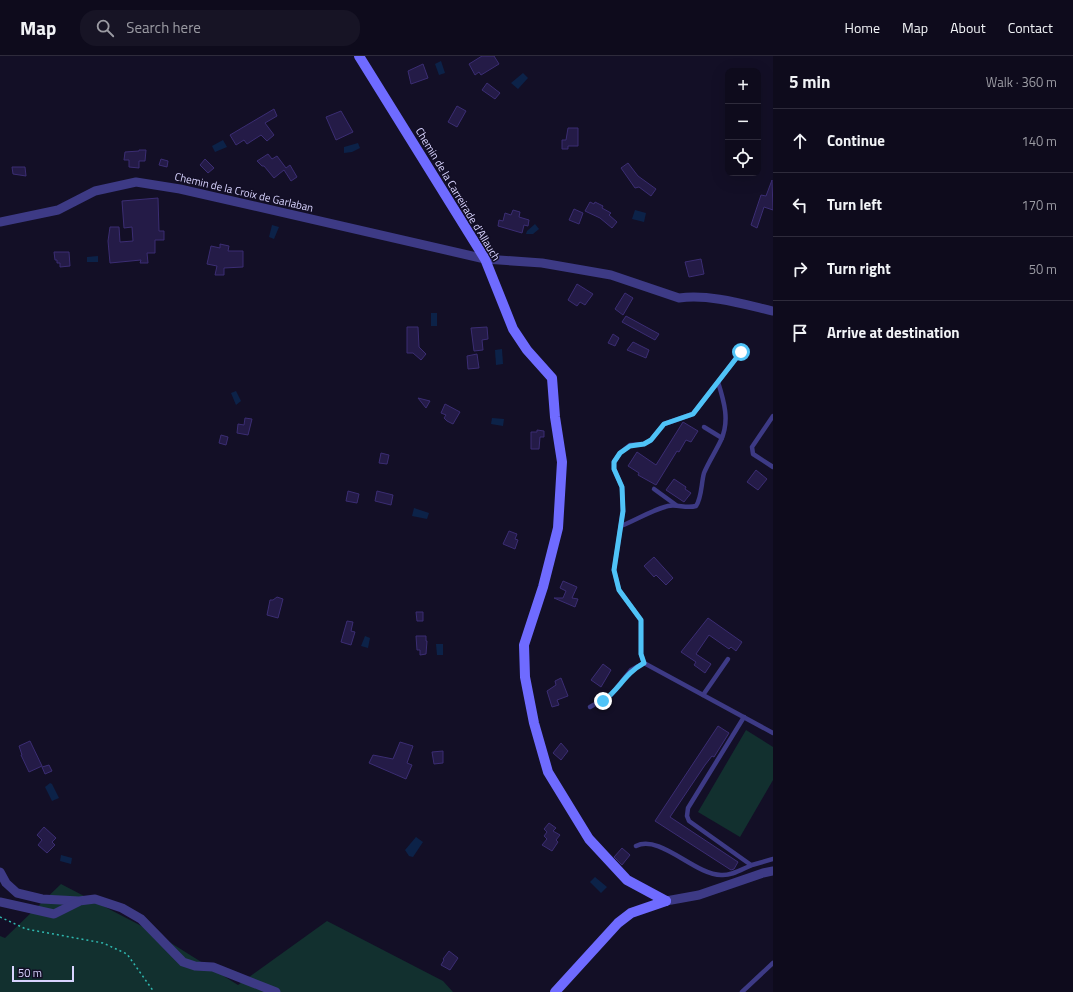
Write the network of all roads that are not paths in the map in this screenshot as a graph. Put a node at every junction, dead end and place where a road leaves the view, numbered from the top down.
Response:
1 (359, 56) edge
2 (0, 222) edge
3 (485, 259) junction
4 (773, 311) edge
5 (741, 352) dead end
6 (718, 382) junction
7 (773, 416) edge
8 (704, 427) dead end
9 (722, 438) junction
10 (773, 467) edge
11 (654, 489) dead end
12 (676, 505) junction
13 (621, 526) junction
14 (728, 659) dead end
15 (644, 663) junction
16 (703, 695) junction
17 (590, 707) dead end
18 (744, 717) junction
19 (773, 733) edge
20 (636, 846) dead end
21 (773, 859) edge
22 (751, 865) junction
23 (773, 871) edge
24 (0, 872) edge
25 (79, 901) junction
26 (666, 901) junction
27 (0, 902) edge
28 (773, 963) edge
29 (276, 992) edge
30 (555, 992) edge
31 (742, 992) edge

1 - 3 street, Chemin de la Carreirade d'Allauch
2 - 3 street, Chemin de la Croix de Garlaban
3 - 4 street, Chemin de la Croix de Garlaban
3 - 26 street, Chemin de la Carreirade d'Allauch
5 - 6 lane
6 - 9 lane
6 - 13 lane
7 - 10 lane
8 - 9 lane
9 - 12 lane
11 - 12 lane
12 - 13 lane
13 - 15 lane
14 - 16 lane
15 - 16 lane
15 - 17 lane
16 - 18 lane
18 - 19 lane
18 - 22 lane
20 - 22 lane
21 - 22 lane
23 - 26 street
24 - 25 street
25 - 27 street
25 - 29 street
26 - 30 street
28 - 31 lane

